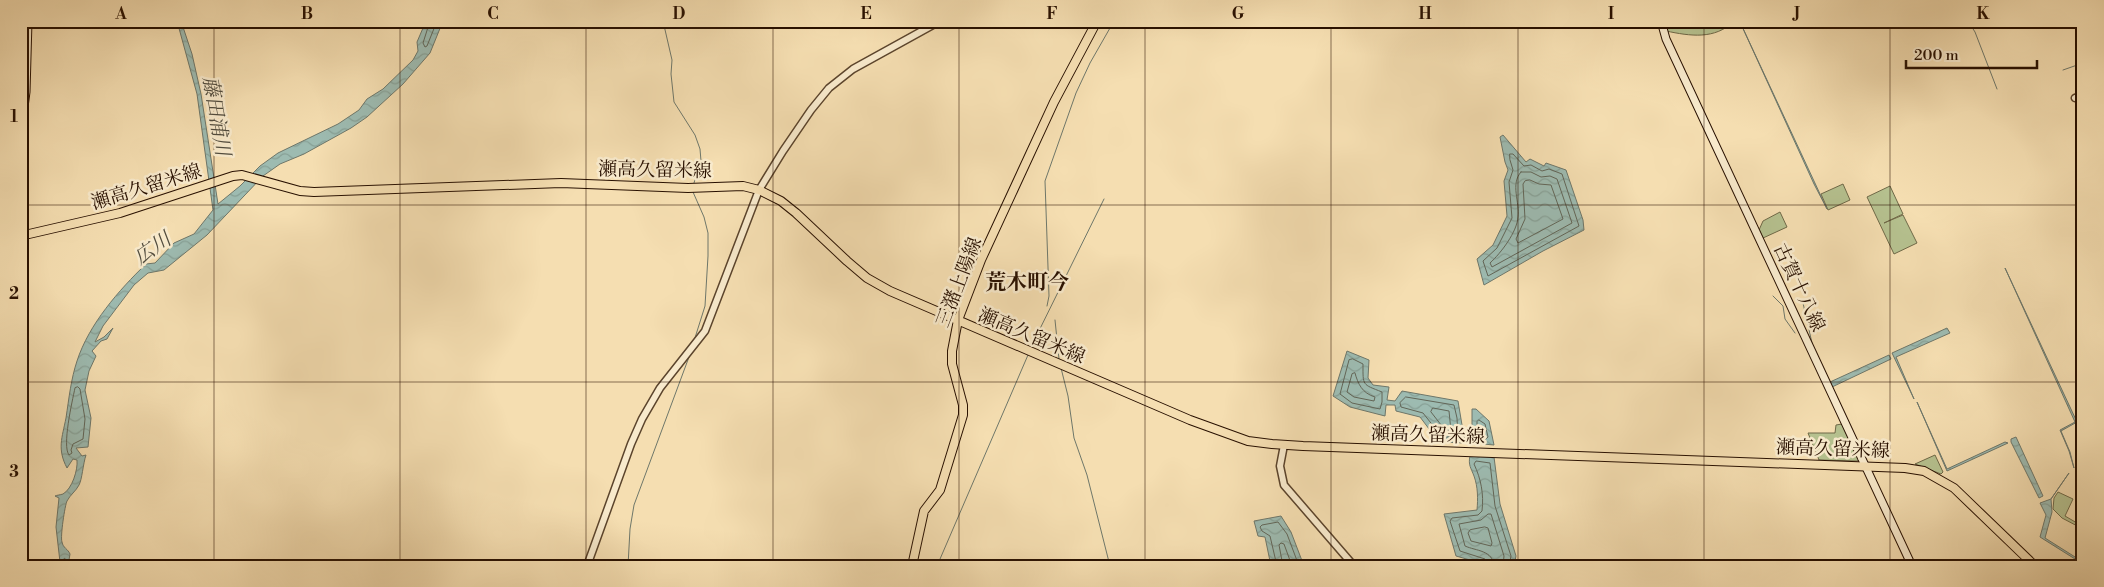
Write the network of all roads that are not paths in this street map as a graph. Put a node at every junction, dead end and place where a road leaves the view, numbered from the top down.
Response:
1 (28, 21) edge
2 (940, 21) edge
3 (1097, 21) edge
4 (1661, 21) edge
5 (2083, 95) edge
6 (2075, 98) dead end
7 (21, 130) edge
8 (759, 190) junction
9 (21, 233) edge
10 (958, 320) junction
11 (1284, 445) junction
12 (1864, 465) junction
13 (587, 566) edge
14 (912, 566) edge
15 (1354, 566) edge
16 (1912, 566) edge
17 (2035, 566) edge

1 - 7 main road
2 - 8 street
3 - 10 main road, 三潴上陽線
4 - 12 main road, 古賀十八線
5 - 6 street
8 - 9 main road, 瀬高久留米線
8 - 10 main road, 瀬高久留米線
8 - 13 street
10 - 11 main road, 瀬高久留米線
10 - 14 main road, 三潴上陽線
11 - 12 main road, 瀬高久留米線
11 - 15 street
12 - 16 main road, 古賀十八線
12 - 17 main road, 瀬高久留米線

